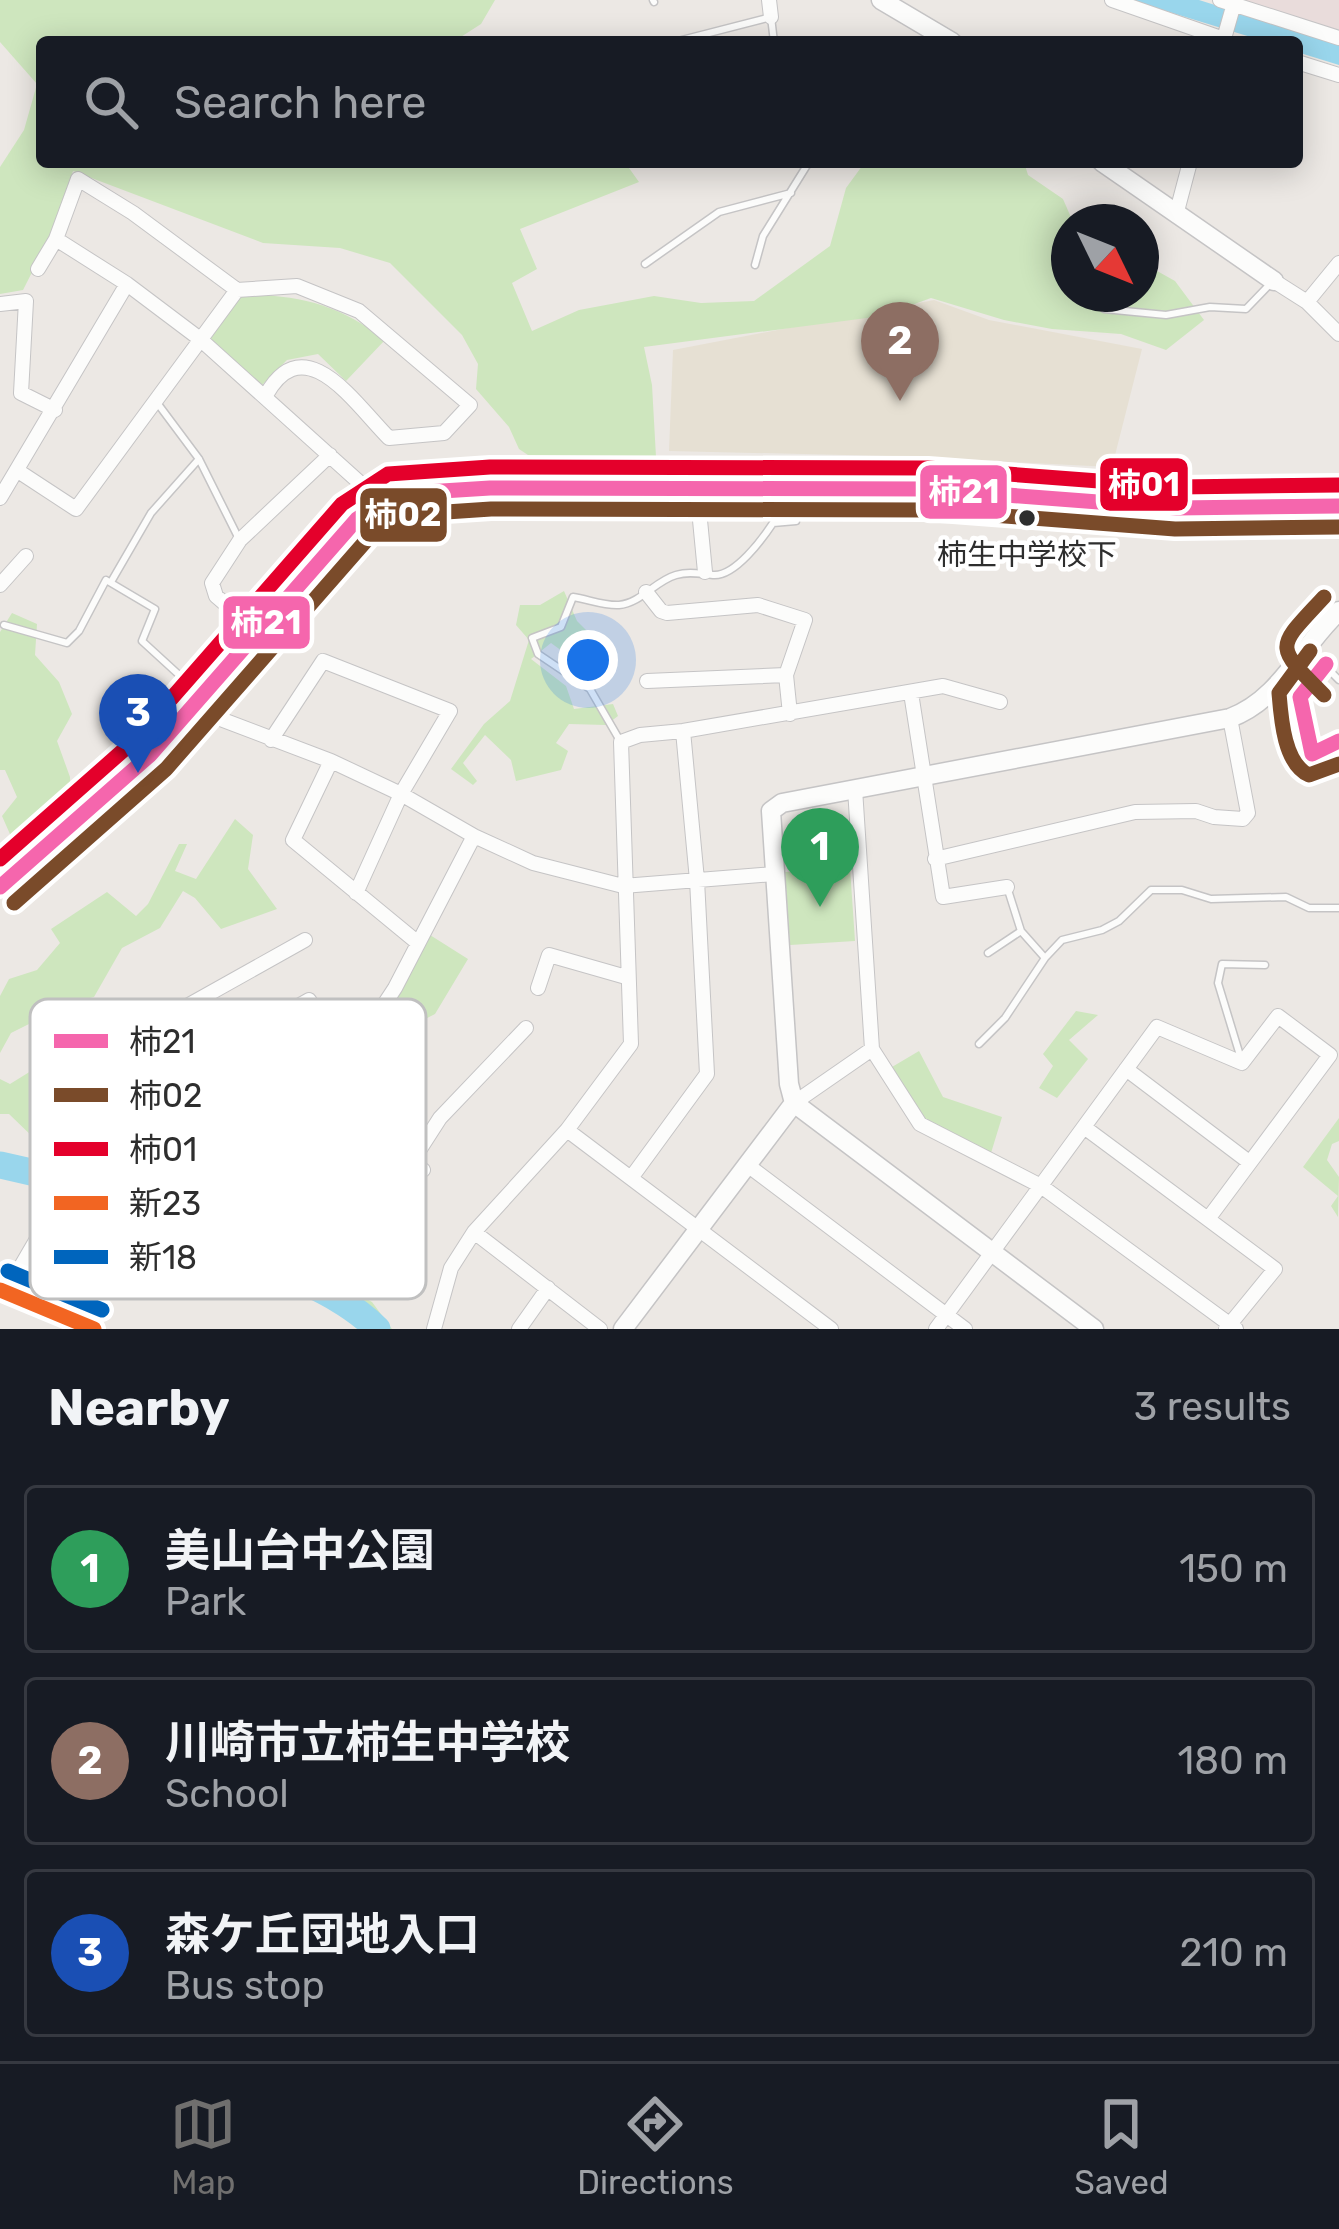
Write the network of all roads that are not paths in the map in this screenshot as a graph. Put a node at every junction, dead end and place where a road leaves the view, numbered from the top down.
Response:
1 (769, 0) edge
2 (881, 0) edge
3 (1112, 0) edge
4 (1230, 4) edge
5 (771, 17) junction
6 (697, 36) edge
7 (773, 36) edge
8 (942, 36) edge
9 (1221, 36) edge
10 (1224, 36) edge
11 (1339, 38) edge
12 (1303, 64) edge
13 (1339, 75) edge
14 (806, 168) edge
15 (1110, 168) edge
16 (1188, 168) edge
17 (791, 193) junction
18 (1176, 215) junction
19 (56, 239) junction
20 (645, 263) dead end
21 (1339, 263) edge
22 (755, 265) dead end
23 (38, 269) dead end
24 (1274, 280) junction
25 (127, 284) junction
26 (237, 290) junction
27 (1307, 302) junction
28 (0, 304) edge
29 (1135, 312) edge
30 (1339, 334) edge
31 (200, 339) junction
32 (266, 395) junction
33 (154, 399) junction
34 (56, 410) junction
35 (330, 455) junction
36 (199, 459) junction
37 (872, 464) dead end
38 (18, 471) junction
39 (796, 486) junction
40 (697, 489) junction
41 (0, 498) edge
42 (380, 501) junction
43 (1136, 506) junction
44 (1339, 506) edge
45 (240, 540) junction
46 (26, 556) dead end
47 (705, 572) junction
48 (111, 583) junction
49 (0, 585) edge
50 (646, 592) junction
51 (1339, 611) edge
52 (4, 625) dead end
53 (259, 633) junction
54 (1306, 647) junction
55 (1326, 664) junction
56 (786, 675) junction
57 (1339, 680) edge
58 (646, 681) dead end
59 (911, 693) junction
60 (1000, 702) dead end
61 (199, 703) junction
62 (790, 714) junction
63 (1230, 718) junction
64 (683, 731) junction
65 (271, 740) junction
66 (1339, 741) edge
67 (621, 742) junction
68 (331, 761) junction
69 (927, 775) junction
70 (855, 789) junction
71 (401, 794) junction
72 (474, 836) junction
73 (935, 859) junction
74 (774, 874) junction
75 (697, 880) junction
76 (623, 886) junction
77 (0, 887) edge
78 (1007, 887) joint
79 (356, 893) junction
80 (1339, 908) edge
81 (1021, 931) junction
82 (305, 940) dead end
83 (418, 943) junction
84 (988, 953) dead end
85 (1045, 958) junction
86 (1265, 965) dead end
87 (626, 976) junction
88 (538, 988) dead end
89 (200, 999) edge
90 (386, 999) edge
91 (526, 1028) dead end
92 (980, 1044) dead end
93 (872, 1049) junction
94 (1242, 1063) junction
95 (1126, 1069) junction
96 (794, 1102) junction
97 (1084, 1127) junction
98 (567, 1130) junction
99 (426, 1148) edge
100 (1249, 1162) junction
101 (746, 1164) junction
102 (631, 1178) junction
103 (1041, 1186) junction
104 (1208, 1219) junction
105 (700, 1230) junction
106 (474, 1232) junction
107 (30, 1249) edge
108 (993, 1253) junction
109 (548, 1288) junction
110 (3, 1291) edge
111 (947, 1315) junction
112 (1231, 1328) edge
113 (94, 1329) edge
114 (434, 1329) edge
115 (519, 1329) edge
116 (600, 1329) edge
117 (622, 1329) edge
118 (832, 1329) edge
119 (936, 1329) edge
120 (965, 1329) edge
121 (1094, 1329) edge

1 - 5 street
2 - 8 street
3 - 9 street
4 - 10 street
4 - 11 street
5 - 6 lane
5 - 7 lane
12 - 13 street
14 - 17 lane
15 - 18 street
16 - 18 street
17 - 20 lane
17 - 22 lane
18 - 24 street
19 - 23 street
19 - 25 street
19 - 26 street
21 - 27 street
24 - 27 street
24 - 29 lane
25 - 31 street
25 - 34 street
26 - 31 street
26 - 32 street
27 - 30 street
28 - 34 street
31 - 32 street
31 - 33 street
32 - 35 street
33 - 36 lane
33 - 38 street
34 - 38 street
35 - 42 street
35 - 45 street
36 - 45 lane
36 - 48 lane
37 - 43 lane
38 - 41 street
39 - 40 street
39 - 43 street
39 - 47 lane
40 - 42 street
40 - 47 street
42 - 53 street
43 - 44 street
45 - 53 street
46 - 49 street
47 - 50 lane
48 - 52 lane
48 - 61 lane
50 - 56 street
50 - 67 lane
51 - 54 street
53 - 61 street
54 - 55 lane
54 - 63 street
55 - 57 lane
55 - 66 lane
56 - 58 street
56 - 62 street
59 - 60 street
59 - 62 street
59 - 69 street
61 - 65 street
61 - 77 street
62 - 64 street
63 - 69 street
63 - 73 street
64 - 67 street
64 - 75 street
65 - 68 street
65 - 71 street
67 - 76 street
68 - 71 street
68 - 79 street
69 - 70 street
69 - 73 street
70 - 74 street
70 - 93 street
71 - 72 street
71 - 79 street
72 - 76 street
72 - 83 street
73 - 78 street
74 - 75 street
74 - 96 street
75 - 76 street
75 - 102 street
76 - 87 street
78 - 81 lane
79 - 83 street
80 - 85 lane
81 - 84 lane
81 - 85 lane
82 - 89 street
83 - 90 street
85 - 92 lane
86 - 94 lane
87 - 88 street
87 - 98 street
91 - 99 street
93 - 96 street
93 - 103 street
94 - 95 street
94 - 100 street
95 - 97 street
95 - 100 street
96 - 101 street
96 - 108 street
97 - 103 street
97 - 104 street
98 - 102 street
98 - 106 street
100 - 104 street
101 - 105 street
101 - 111 street
102 - 105 street
103 - 108 street
103 - 112 street
104 - 112 street
105 - 117 street
105 - 118 street
106 - 109 street
106 - 114 street
107 - 110 street
108 - 111 street
108 - 121 street
109 - 115 street
109 - 116 street
110 - 113 street
111 - 119 street
111 - 120 street

